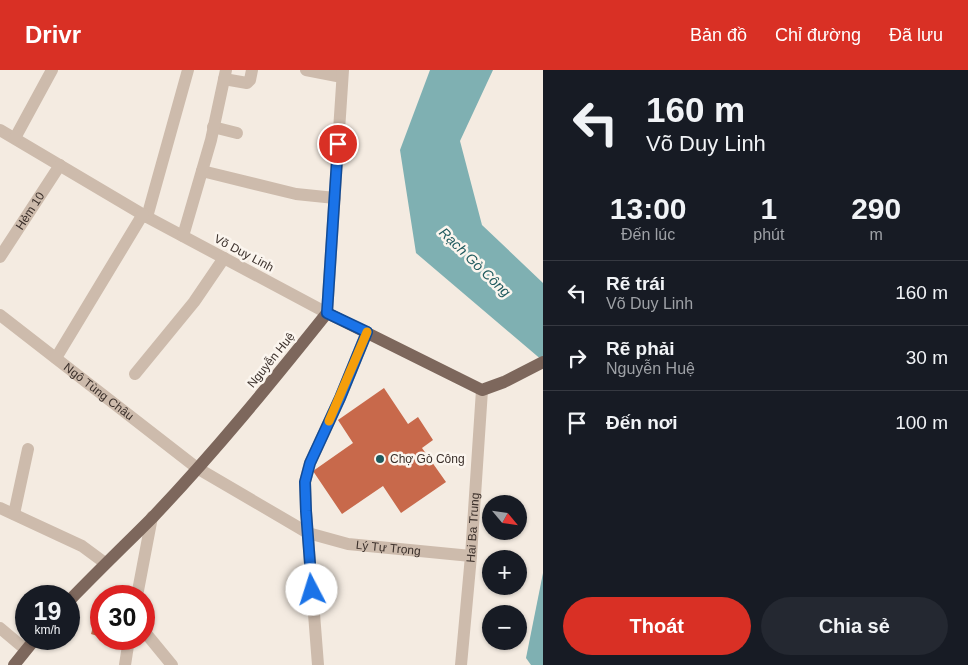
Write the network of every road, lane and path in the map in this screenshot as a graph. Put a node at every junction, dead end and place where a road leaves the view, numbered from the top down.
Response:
1 (52, 70) edge
2 (188, 70) edge
3 (252, 70) edge
4 (306, 70) edge
5 (343, 73) edge
6 (225, 74) edge
7 (213, 127) junction
8 (238, 133) dead end
9 (5, 135) edge
10 (60, 165) junction
11 (202, 171) junction
12 (335, 198) junction
13 (145, 216) junction
14 (182, 236) junction
15 (0, 257) edge
16 (224, 258) junction
17 (327, 313) junction
18 (0, 315) edge
19 (367, 332) junction
20 (56, 358) junction
21 (543, 362) edge
22 (135, 374) dead end
23 (482, 390) junction
24 (28, 449) dead end
25 (197, 468) junction
26 (0, 508) edge
27 (14, 514) junction
28 (152, 517) junction
29 (308, 533) junction
30 (471, 556) junction
31 (105, 563) junction
32 (139, 585) edge
33 (80, 589) edge
34 (0, 628) edge
35 (15, 641) edge
36 (155, 644) edge
37 (24, 650) edge
38 (128, 650) edge
39 (14, 665) edge
40 (125, 665) edge
41 (172, 665) edge
42 (318, 665) edge
43 (461, 665) edge

1 - 9 street
2 - 13 street
3 - 6 street
4 - 5 street
5 - 12 street
6 - 7 street
7 - 8 street
7 - 11 street
9 - 10 street, Võ Duy Linh
10 - 13 street, Võ Duy Linh
10 - 15 street, Hẻm 10
11 - 12 street
11 - 14 street
12 - 17 street
13 - 14 street, Võ Duy Linh
13 - 20 street
14 - 16 street, Võ Duy Linh
16 - 17 street, Võ Duy Linh
16 - 22 street
17 - 19 main road, Võ Duy Linh
17 - 25 main road, Nguyễn Huệ
18 - 20 street, Ngô Tùng Châu
19 - 23 main road, Võ Duy Linh
19 - 29 street
20 - 25 street, Ngô Tùng Châu
21 - 23 main road
23 - 30 street, Hai Ba Trung
24 - 27 street
25 - 28 main road, Nguyễn Huệ
25 - 29 street, Lý Tự Trọng
26 - 27 street
27 - 31 street
28 - 31 main road, Nguyễn Huệ
28 - 32 street
29 - 30 street, Lý Tự Trọng
29 - 42 street
30 - 43 street, Hai Ba Trung
31 - 33 main road, Nguyễn Huệ
34 - 35 street
36 - 41 street
37 - 39 main road
38 - 40 street

